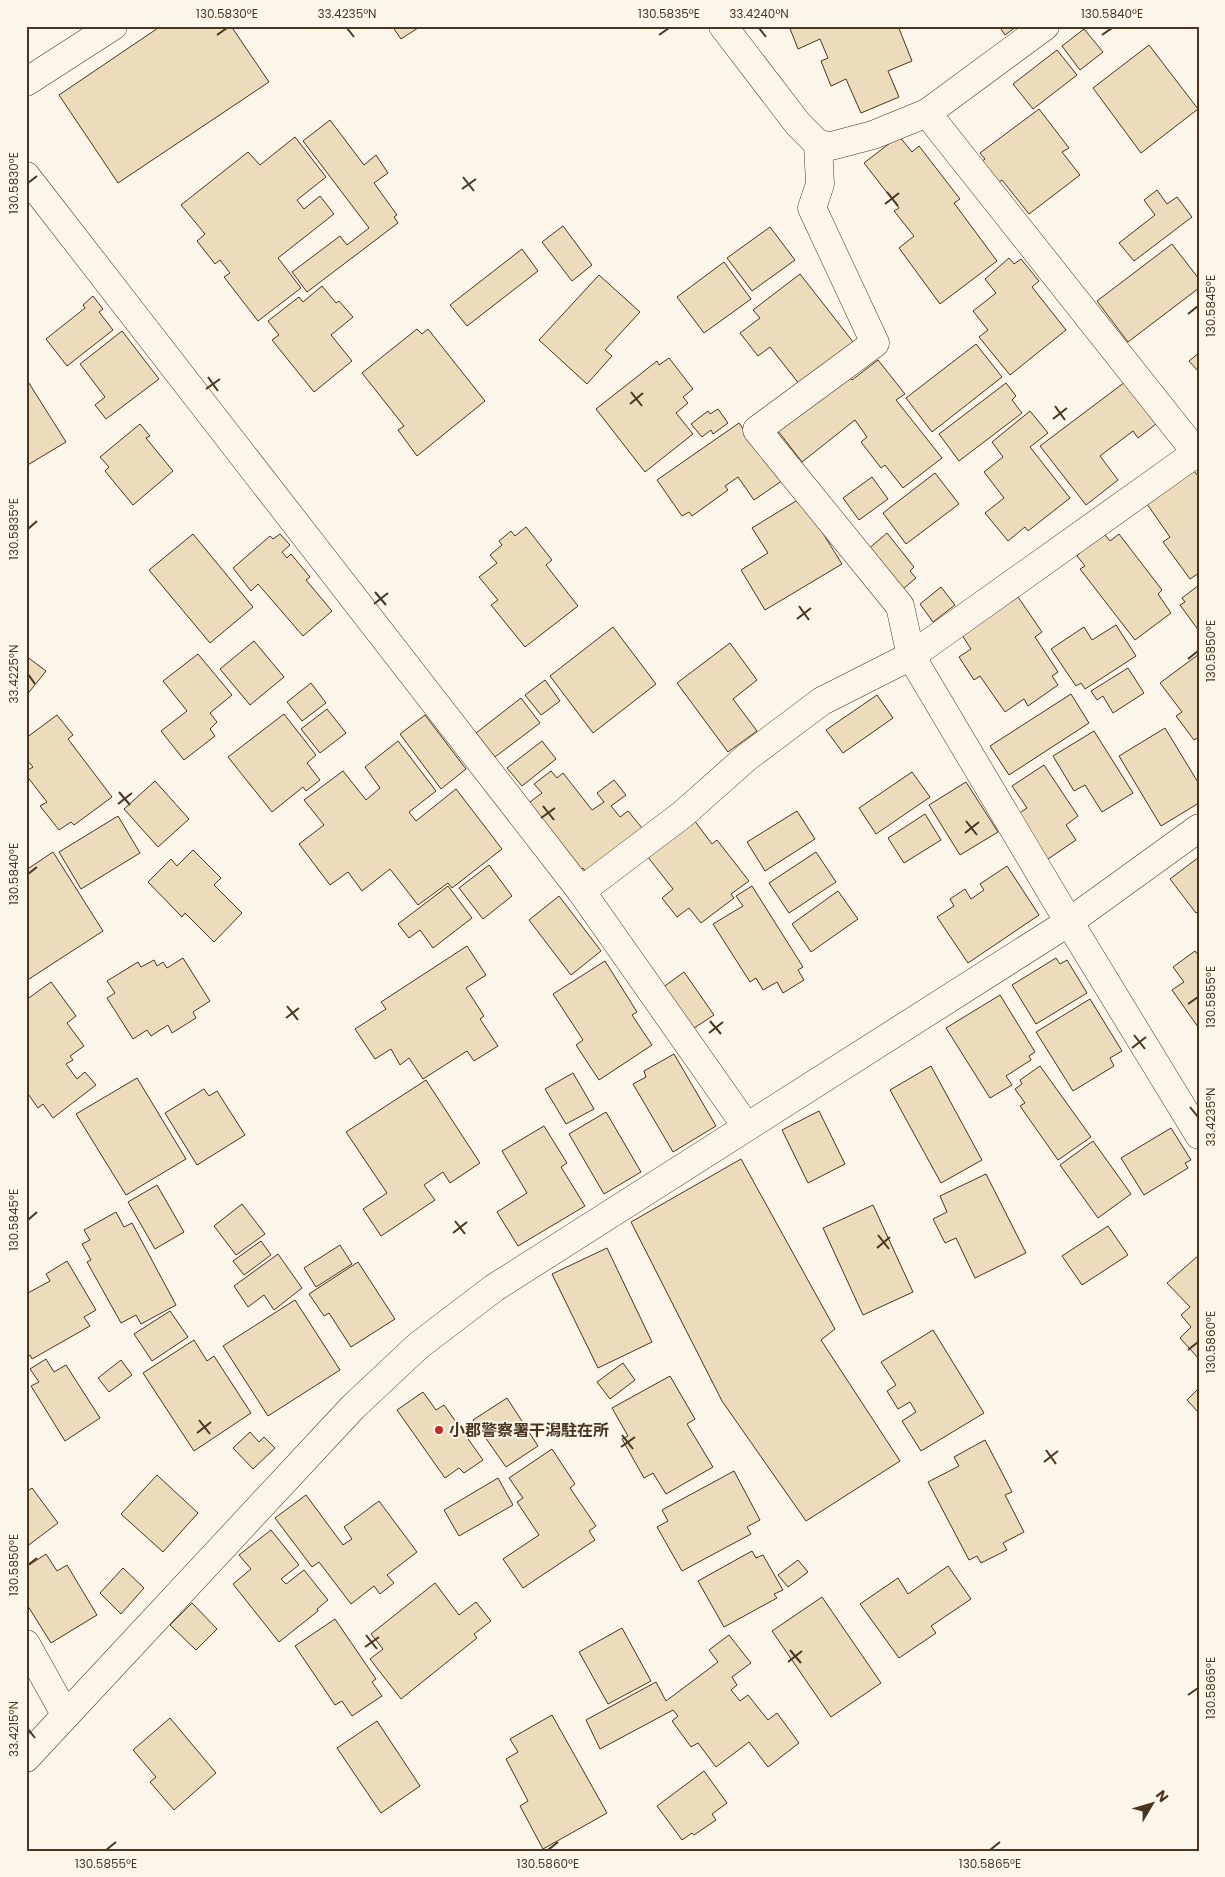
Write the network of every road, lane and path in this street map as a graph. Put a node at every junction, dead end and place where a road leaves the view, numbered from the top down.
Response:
1 (113, 26) edge
2 (723, 26) edge
3 (1045, 26) edge
4 (26, 82) edge
5 (927, 113) junction
6 (818, 144) junction
7 (26, 176) edge
8 (1197, 455) edge
9 (911, 656) junction
10 (1199, 828) edge
11 (582, 892) junction
12 (1068, 922) junction
13 (746, 1126) junction
14 (1199, 1135) edge
15 (26, 1644) edge
16 (65, 1714) junction
17 (26, 1758) edge

1 - 4 street
2 - 6 street
3 - 5 street
5 - 6 street
5 - 8 street
6 - 9 street
7 - 11 street
8 - 9 street
9 - 11 street
9 - 12 street
10 - 12 street
11 - 13 street
12 - 13 street
12 - 14 street
13 - 16 street
15 - 16 street
16 - 17 street

